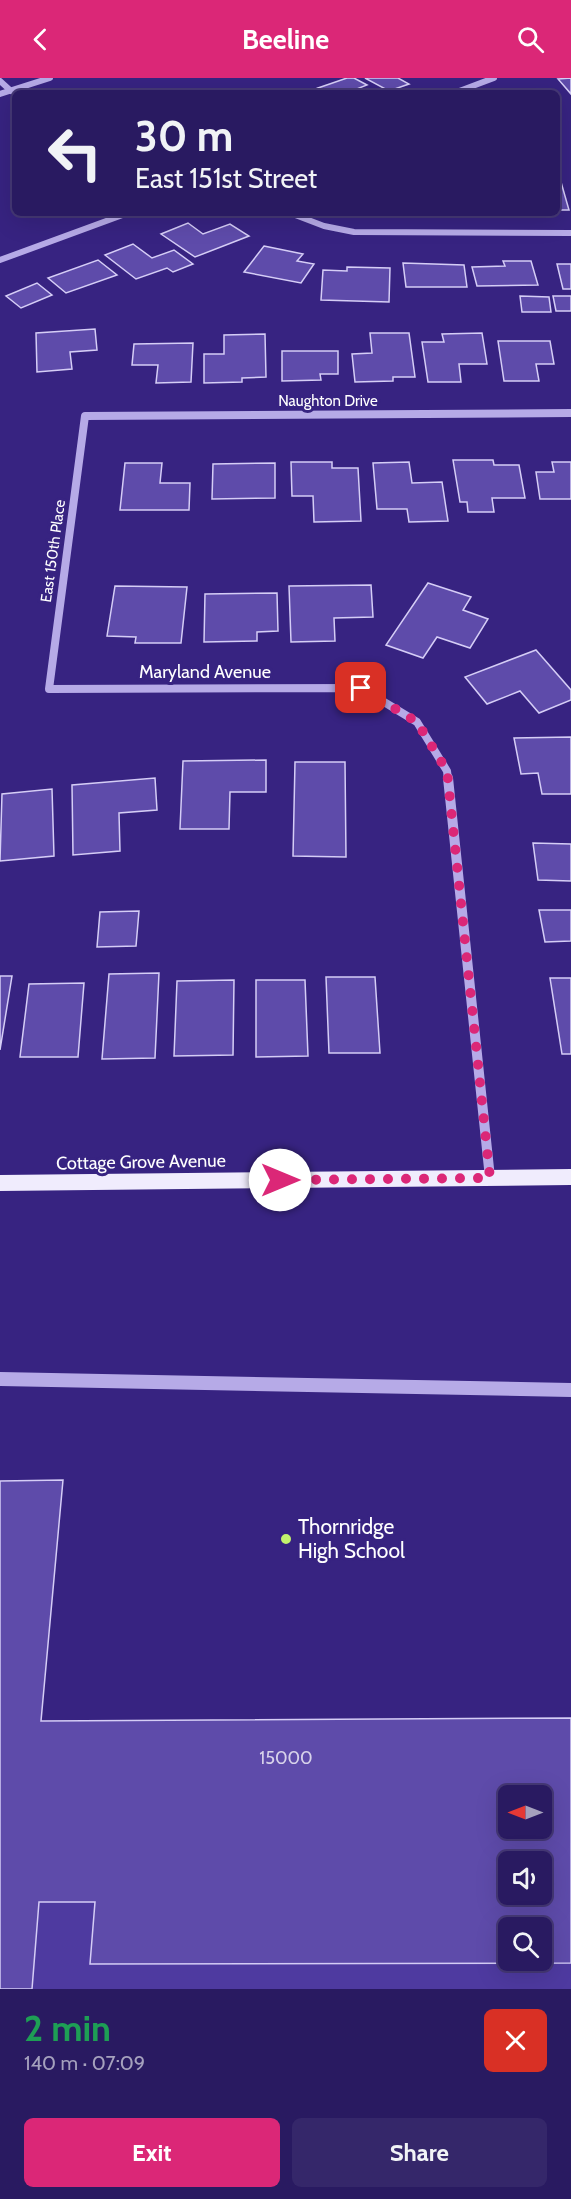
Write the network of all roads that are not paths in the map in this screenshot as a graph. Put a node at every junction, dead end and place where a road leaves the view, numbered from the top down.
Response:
1 (50, 78) edge
2 (494, 78) edge
3 (0, 81) edge
4 (14, 90) edge
5 (462, 90) edge
6 (11, 91) joint
7 (0, 94) edge
8 (120, 216) edge
9 (298, 216) edge
10 (571, 233) edge
11 (0, 260) edge
12 (571, 413) edge
13 (85, 416) joint
14 (49, 689) joint
15 (490, 1178) junction
16 (571, 1178) edge
17 (0, 1183) edge
18 (0, 1378) edge
19 (571, 1390) edge

1 - 4 street
2 - 5 street
3 - 6 street
6 - 7 street
8 - 11 street
9 - 10 street
12 - 13 street, Naughton Drive
13 - 14 street, East 150th Place
14 - 15 street, Maryland Avenue
15 - 16 main road, Cottage Grove Avenue
15 - 17 main road, Cottage Grove Avenue
18 - 19 street

